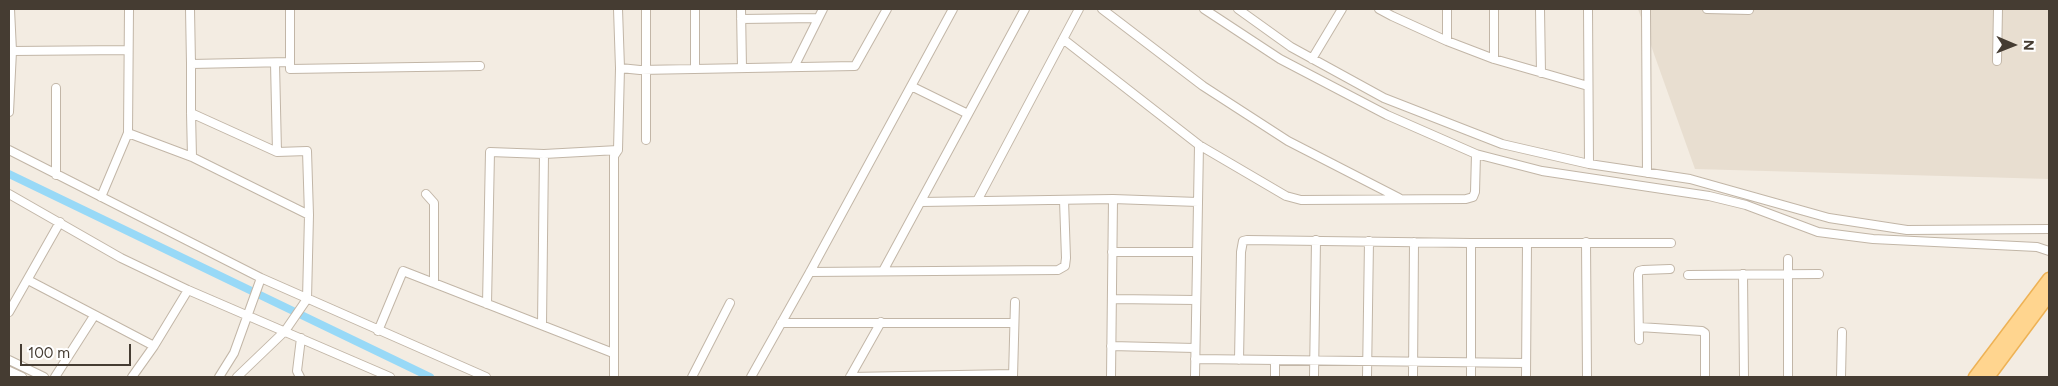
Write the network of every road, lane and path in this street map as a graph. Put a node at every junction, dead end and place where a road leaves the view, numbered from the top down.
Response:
1 (10, 9) edge
2 (129, 9) edge
3 (190, 9) edge
4 (290, 9) edge
5 (618, 9) edge
6 (646, 9) edge
7 (695, 9) edge
8 (741, 9) edge
9 (822, 9) edge
10 (887, 9) edge
11 (953, 9) edge
12 (1025, 9) edge
13 (1079, 9) edge
14 (1102, 9) edge
15 (1204, 9) edge
16 (1238, 9) edge
17 (1342, 9) edge
18 (1379, 9) edge
19 (1447, 9) edge
20 (1494, 9) edge
21 (1540, 9) edge
22 (1588, 9) edge
23 (1646, 9) edge
24 (1707, 9) edge
25 (1749, 9) edge
26 (1998, 9) edge
27 (1392, 12) edge
28 (818, 18) junction
29 (740, 19) junction
30 (1063, 39) junction
31 (1447, 41) junction
32 (128, 50) junction
33 (12, 51) junction
34 (1312, 59) junction
35 (1494, 59) junction
36 (1997, 61) dead end
37 (290, 62) junction
38 (275, 63) junction
39 (191, 64) junction
40 (480, 66) dead end
41 (794, 67) junction
42 (620, 68) junction
43 (695, 68) junction
44 (742, 68) junction
45 (646, 70) junction
46 (1540, 73) junction
47 (911, 86) junction
48 (1588, 86) junction
49 (56, 88) dead end
50 (9, 112) edge
51 (191, 113) junction
52 (968, 114) junction
53 (128, 134) junction
54 (646, 140) dead end
55 (1199, 145) junction
56 (9, 150) edge
57 (618, 150) junction
58 (276, 152) junction
59 (544, 154) junction
60 (1476, 154) junction
61 (192, 157) junction
62 (1589, 164) junction
63 (1647, 173) junction
64 (56, 175) junction
65 (9, 194) edge
66 (426, 194) dead end
67 (100, 197) junction
68 (1113, 199) junction
69 (1401, 199) junction
70 (1064, 200) junction
71 (977, 201) junction
72 (921, 202) junction
73 (1198, 202) junction
74 (308, 215) junction
75 (60, 222) junction
76 (2049, 229) edge
77 (1316, 240) junction
78 (1369, 241) junction
79 (1414, 242) junction
80 (1586, 242) junction
81 (1472, 243) junction
82 (1527, 243) junction
83 (1671, 243) dead end
84 (2049, 250) edge
85 (1112, 252) junction
86 (1197, 252) junction
87 (1788, 259) dead end
88 (1670, 269) dead end
89 (883, 271) junction
90 (810, 272) junction
91 (1788, 273) junction
92 (1743, 274) junction
93 (1819, 274) dead end
94 (1688, 275) dead end
95 (261, 278) junction
96 (2049, 279) edge
97 (28, 280) junction
98 (434, 283) junction
99 (188, 290) junction
100 (2049, 295) edge
101 (307, 298) junction
102 (1112, 299) junction
103 (1196, 300) junction
104 (1015, 302) dead end
105 (730, 303) dead end
106 (487, 304) junction
107 (9, 312) edge
108 (249, 315) junction
109 (94, 316) junction
110 (781, 322) junction
111 (882, 322) junction
112 (1014, 323) junction
113 (542, 325) junction
114 (1639, 327) junction
115 (285, 331) junction
116 (378, 331) junction
117 (1842, 332) dead end
118 (300, 338) junction
119 (1639, 340) dead end
120 (154, 346) junction
121 (1111, 346) junction
122 (1195, 348) junction
123 (614, 353) junction
124 (1195, 359) junction
125 (9, 360) edge
126 (1239, 360) junction
127 (1275, 360) junction
128 (1314, 361) junction
129 (1367, 362) junction
130 (1413, 362) junction
131 (1472, 362) junction
132 (1526, 363) junction
133 (939, 376) edge
134 (1013, 376) edge
135 (44, 377) edge
136 (55, 377) edge
137 (132, 377) edge
138 (219, 377) edge
139 (237, 377) edge
140 (300, 377) edge
141 (390, 377) edge
142 (486, 377) edge
143 (614, 377) edge
144 (692, 377) edge
145 (751, 377) edge
146 (850, 377) edge
147 (874, 377) edge
148 (1111, 377) edge
149 (1195, 377) edge
150 (1275, 377) edge
151 (1314, 377) edge
152 (1367, 377) edge
153 (1413, 377) edge
154 (1472, 377) edge
155 (1526, 377) edge
156 (1586, 377) edge
157 (1704, 377) edge
158 (1744, 377) edge
159 (1788, 377) edge
160 (1841, 377) edge
161 (1976, 377) edge
162 (1988, 377) edge

1 - 33 street
2 - 32 street
3 - 39 street
4 - 37 street
5 - 42 street
6 - 45 street
7 - 43 street
8 - 29 street
9 - 28 street
10 - 41 street
11 - 47 street
12 - 52 street
13 - 30 street
14 - 69 street
15 - 60 street
16 - 34 street
17 - 34 street
18 - 27 street
19 - 31 street
20 - 35 street
21 - 46 street
22 - 48 street
23 - 63 street
24 - 25 street
26 - 36 street
27 - 31 street
28 - 29 street
28 - 41 street
29 - 44 street
30 - 55 street
30 - 71 street
31 - 35 street
32 - 33 street
32 - 53 street
33 - 50 street
34 - 62 street
35 - 46 street
37 - 38 street
37 - 40 street
38 - 39 street
38 - 58 street
39 - 51 street
41 - 44 street
42 - 45 street
42 - 57 street
43 - 44 street
43 - 45 street
45 - 54 street
46 - 48 street
47 - 52 street
47 - 90 street
48 - 62 street
49 - 64 street
51 - 58 street
51 - 61 street
52 - 72 street
53 - 61 street
53 - 67 street
55 - 69 street
55 - 73 street
56 - 64 street
57 - 59 street
57 - 123 street
58 - 74 street
59 - 106 street
59 - 113 street
60 - 69 street
60 - 84 street
61 - 74 street
62 - 63 street
63 - 76 street
64 - 67 street
65 - 75 street
66 - 98 street
67 - 95 street
68 - 70 street
68 - 73 street
68 - 85 street
70 - 71 street
70 - 89 street
71 - 72 street
72 - 89 street
73 - 86 street
74 - 101 street
75 - 97 street
75 - 99 street
77 - 78 street
77 - 126 street
77 - 128 street
78 - 79 street
78 - 129 street
79 - 81 street
79 - 130 street
80 - 82 street
80 - 83 street
80 - 156 street
81 - 82 street
81 - 131 street
82 - 132 street
85 - 86 street
85 - 102 street
86 - 103 street
87 - 91 street
88 - 114 street
89 - 90 street
90 - 110 street
91 - 92 street
91 - 93 street
91 - 159 street
92 - 94 street
92 - 158 street
95 - 101 street
95 - 108 street
96 - 161 main road
97 - 107 street
97 - 109 street
98 - 106 street
98 - 116 street
99 - 108 street
99 - 120 street
100 - 162 main road
101 - 115 street
101 - 116 street
102 - 103 street
102 - 121 street
103 - 122 street
104 - 112 street
105 - 144 street
106 - 113 street
108 - 115 street
108 - 138 street
109 - 120 street
109 - 136 street
110 - 111 street
110 - 145 street
111 - 112 street
111 - 146 street
112 - 134 street
113 - 123 street
114 - 119 street
114 - 157 street
115 - 118 street
115 - 139 street
116 - 142 street
117 - 160 street
118 - 140 street
118 - 141 street
120 - 137 street
121 - 122 street
121 - 148 street
122 - 124 street
123 - 143 street
124 - 126 street
124 - 149 street
125 - 135 street
126 - 127 street
127 - 128 street
127 - 150 street
128 - 129 street
128 - 151 street
129 - 130 street
129 - 152 street
130 - 131 street
130 - 153 street
131 - 132 street
131 - 154 street
132 - 155 street
133 - 134 street
133 - 147 street
146 - 147 street

